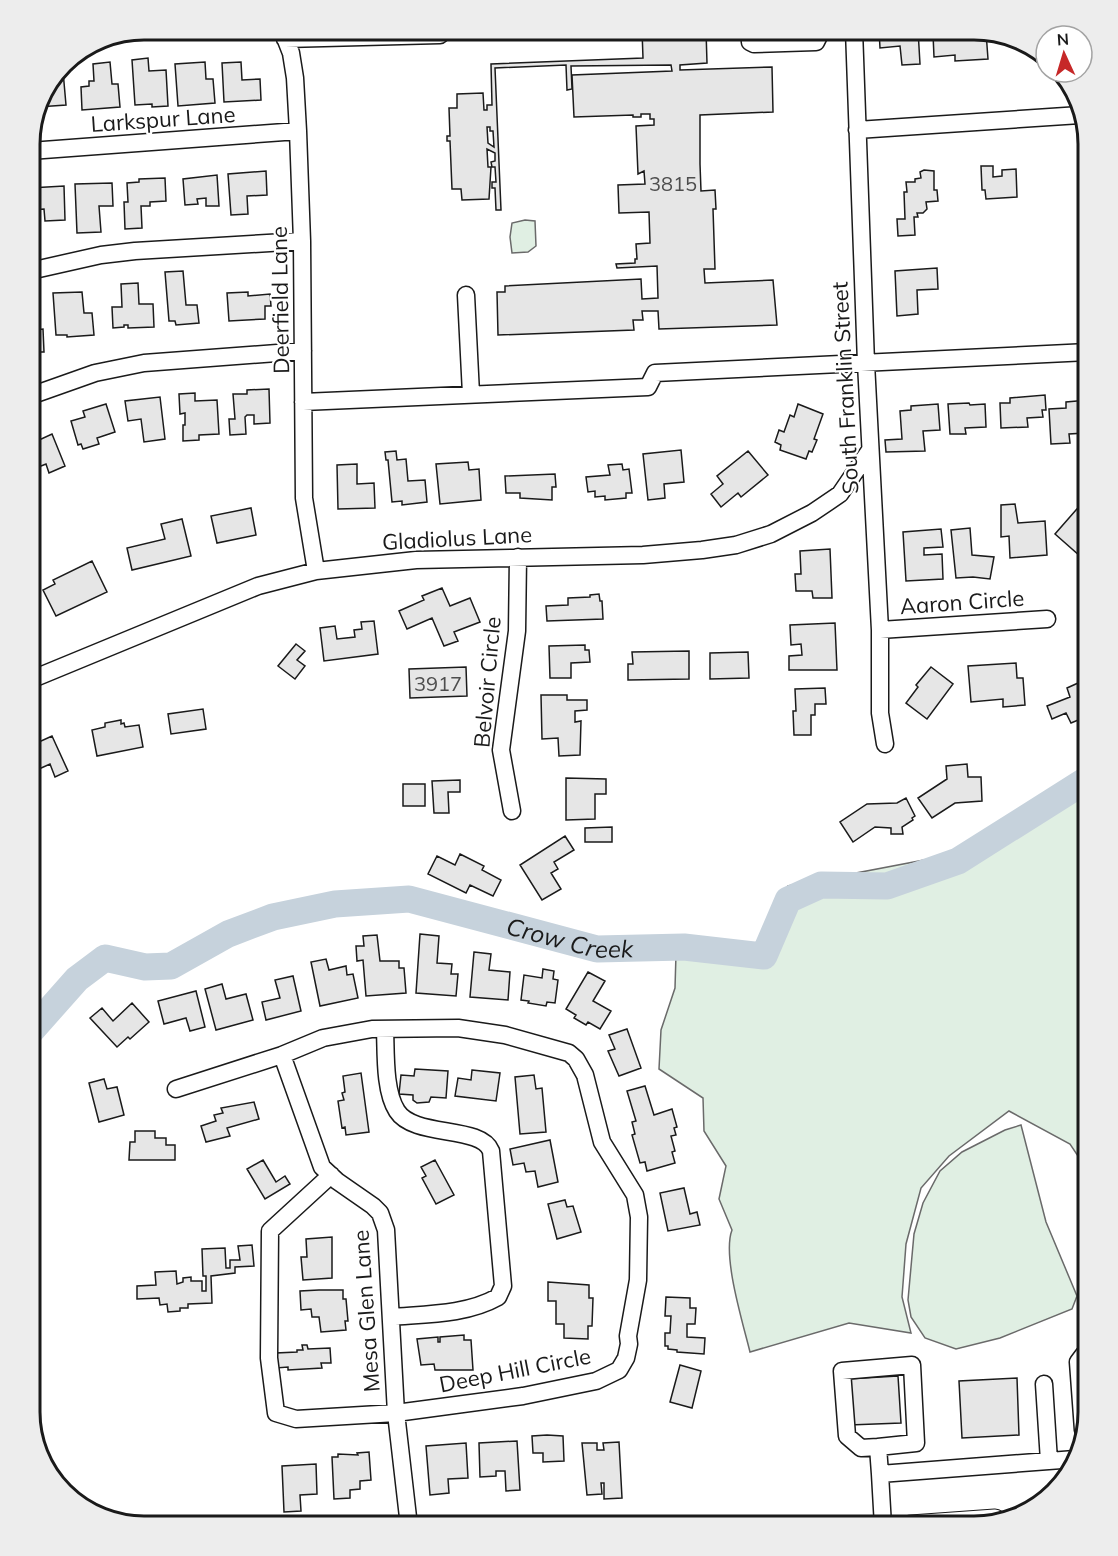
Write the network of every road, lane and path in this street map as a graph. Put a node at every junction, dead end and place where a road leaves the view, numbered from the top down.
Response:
1 (286, 40) edge
2 (750, 41) edge
3 (817, 41) edge
4 (854, 41) edge
5 (1073, 115) edge
6 (857, 130) junction
7 (298, 131) junction
8 (41, 150) edge
9 (302, 241) junction
10 (41, 269) edge
11 (466, 295) dead end
12 (303, 351) junction
13 (1078, 352) edge
14 (866, 363) junction
15 (41, 392) edge
16 (471, 394) junction
17 (303, 402) junction
18 (870, 450) junction
19 (518, 557) junction
20 (316, 571) junction
21 (1047, 620) dead end
22 (879, 630) junction
23 (41, 676) edge
24 (885, 744) dead end
25 (512, 811) dead end
26 (385, 1029) junction
27 (282, 1055) junction
28 (176, 1089) dead end
29 (331, 1175) junction
30 (391, 1317) junction
31 (1044, 1384) dead end
32 (396, 1413) junction
33 (878, 1447) junction
34 (1066, 1460) edge
35 (1049, 1461) junction
36 (880, 1474) junction
37 (408, 1515) edge
38 (882, 1516) edge

1 - 7 street, Deerfield Lane
2 - 3 street
4 - 6 street, South Franklin Street
5 - 6 street
6 - 14 street, South Franklin Street
7 - 8 street, Larkspur Lane
7 - 9 street, Deerfield Lane
9 - 10 street
9 - 12 street, Deerfield Lane
11 - 16 street
12 - 15 street
12 - 17 street, Deerfield Lane
13 - 14 street
14 - 16 street
14 - 18 street, South Franklin Street
16 - 17 street
17 - 20 street, Deerfield Lane
18 - 19 street, Gladiolus Lane
18 - 22 street, South Franklin Street
19 - 20 street, Gladiolus Lane
19 - 25 street, Belvoir Circle
20 - 23 street, Gladiolus Lane
21 - 22 street, Aaron Circle
22 - 24 street, South Franklin Street
26 - 27 street, Deep Hill Circle
26 - 30 street
26 - 32 street, Deep Hill Circle
27 - 28 street, Deep Hill Circle
27 - 29 street, Mesa Glen Lane
29 - 30 street, Mesa Glen Lane
29 - 32 street
30 - 32 street, Mesa Glen Lane
31 - 35 street
32 - 37 street, Mesa Glen Lane
33 - 33 street
33 - 36 street
34 - 35 street
35 - 36 street
36 - 38 street

